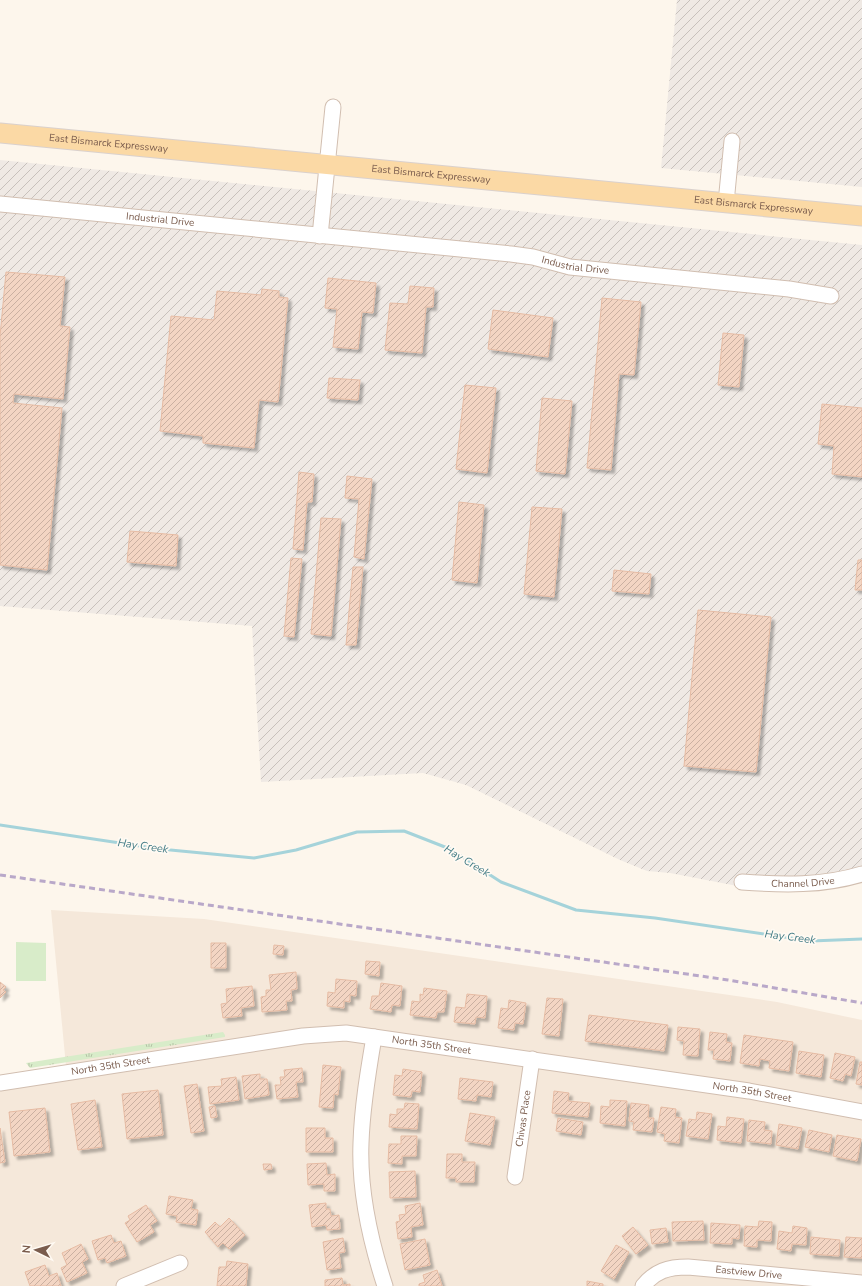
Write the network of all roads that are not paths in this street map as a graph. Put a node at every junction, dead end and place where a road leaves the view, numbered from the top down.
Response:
1 (333, 107) dead end
2 (0, 133) edge
3 (732, 141) dead end
4 (327, 163) junction
5 (726, 203) junction
6 (0, 204) edge
7 (862, 216) edge
8 (320, 236) junction
9 (831, 296) dead end
10 (862, 874) edge
11 (742, 882) dead end
12 (374, 1037) junction
13 (532, 1060) junction
14 (0, 1083) edge
15 (862, 1112) edge
16 (515, 1177) dead end
17 (180, 1263) dead end
18 (862, 1282) edge
19 (124, 1286) edge
20 (385, 1286) edge
21 (643, 1286) edge

1 - 4 street
2 - 4 main road, East Bismarck Expressway
3 - 5 street
4 - 5 main road, East Bismarck Expressway
4 - 8 street
5 - 7 main road, East Bismarck Expressway
6 - 8 street, Industrial Drive
8 - 9 street, Industrial Drive
10 - 11 street, Channel Drive
12 - 13 street, North 35th Street
12 - 14 street, North 35th Street
12 - 20 street
13 - 15 street, North 35th Street
13 - 16 street, Chivas Place
17 - 19 street
18 - 21 street, Eastview Drive

